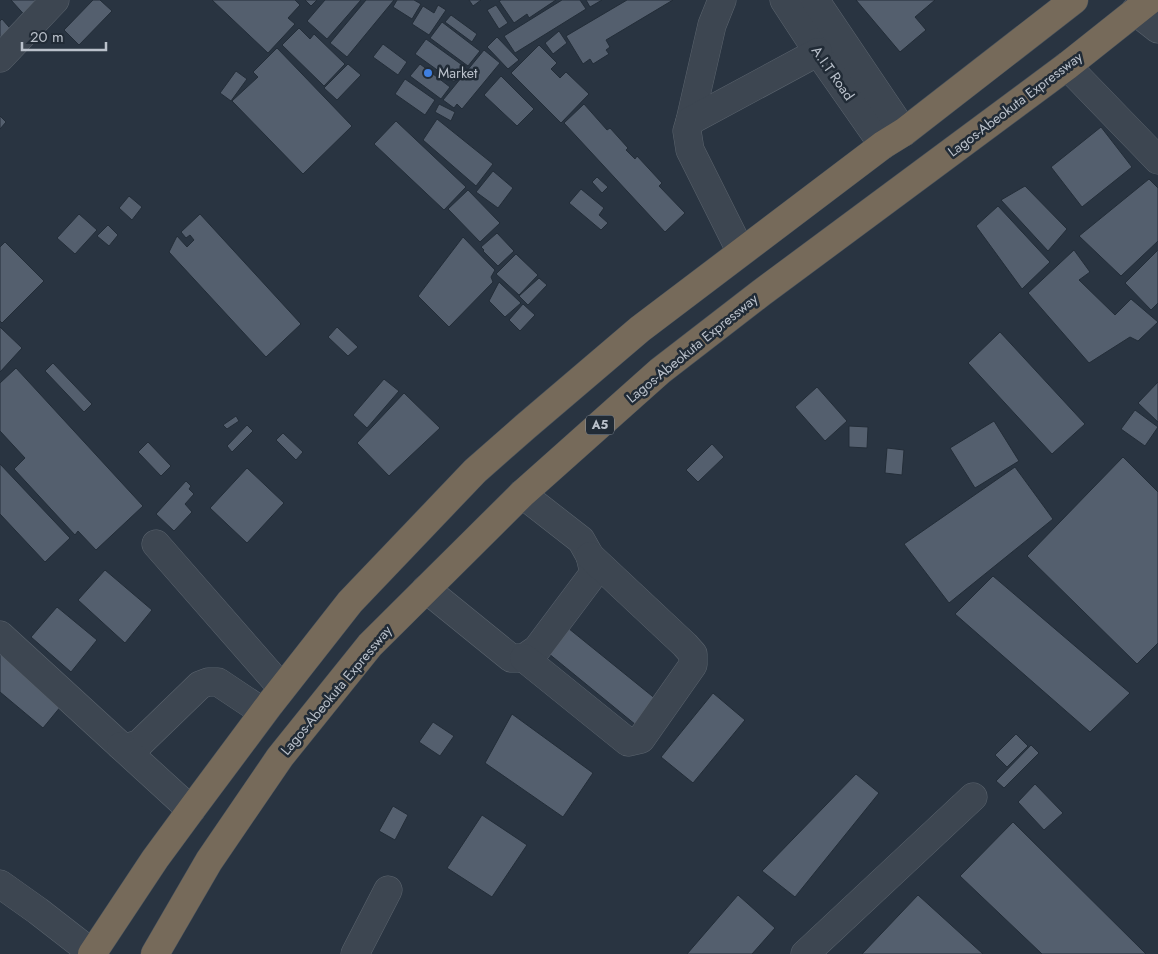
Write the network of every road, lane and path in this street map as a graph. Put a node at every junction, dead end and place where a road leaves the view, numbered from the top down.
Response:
1 (55, 0) edge
2 (722, 0) edge
3 (784, 0) edge
4 (815, 0) edge
5 (1074, 0) edge
6 (1143, 6) edge
7 (1158, 29) edge
8 (818, 52) junction
9 (0, 58) edge
10 (1067, 66) junction
11 (690, 121) junction
12 (893, 139) junction
13 (1158, 160) edge
14 (741, 252) junction
15 (522, 494) junction
16 (156, 544) dead end
17 (590, 556) junction
18 (426, 589) junction
19 (0, 635) edge
20 (524, 658) junction
21 (282, 688) junction
22 (263, 712) junction
23 (121, 746) junction
24 (973, 797) dead end
25 (191, 810) junction
26 (0, 884) edge
27 (388, 890) dead end
28 (92, 954) edge
29 (155, 954) edge
30 (355, 954) edge
31 (805, 954) edge

1 - 9 street
2 - 11 street
3 - 8 street, A.I.T Road
4 - 12 street, A.I.T Road
5 - 12 highway
6 - 7 street
6 - 10 highway, Lagos-Abeokuta Expressway / A5
8 - 11 street
8 - 12 street, A.I.T Road
10 - 13 street
10 - 15 highway, Lagos-Abeokuta Expressway / A5
11 - 14 street
12 - 14 highway
14 - 21 highway
15 - 17 street
15 - 18 highway, Lagos-Abeokuta Expressway / A5
16 - 21 street
17 - 20 street
17 - 20 street
18 - 20 street
18 - 29 highway, Lagos-Abeokuta Expressway / A5
19 - 23 street
21 - 22 highway
22 - 23 street
22 - 25 highway
23 - 25 street
24 - 31 street
25 - 28 highway
26 - 28 street
27 - 30 street

